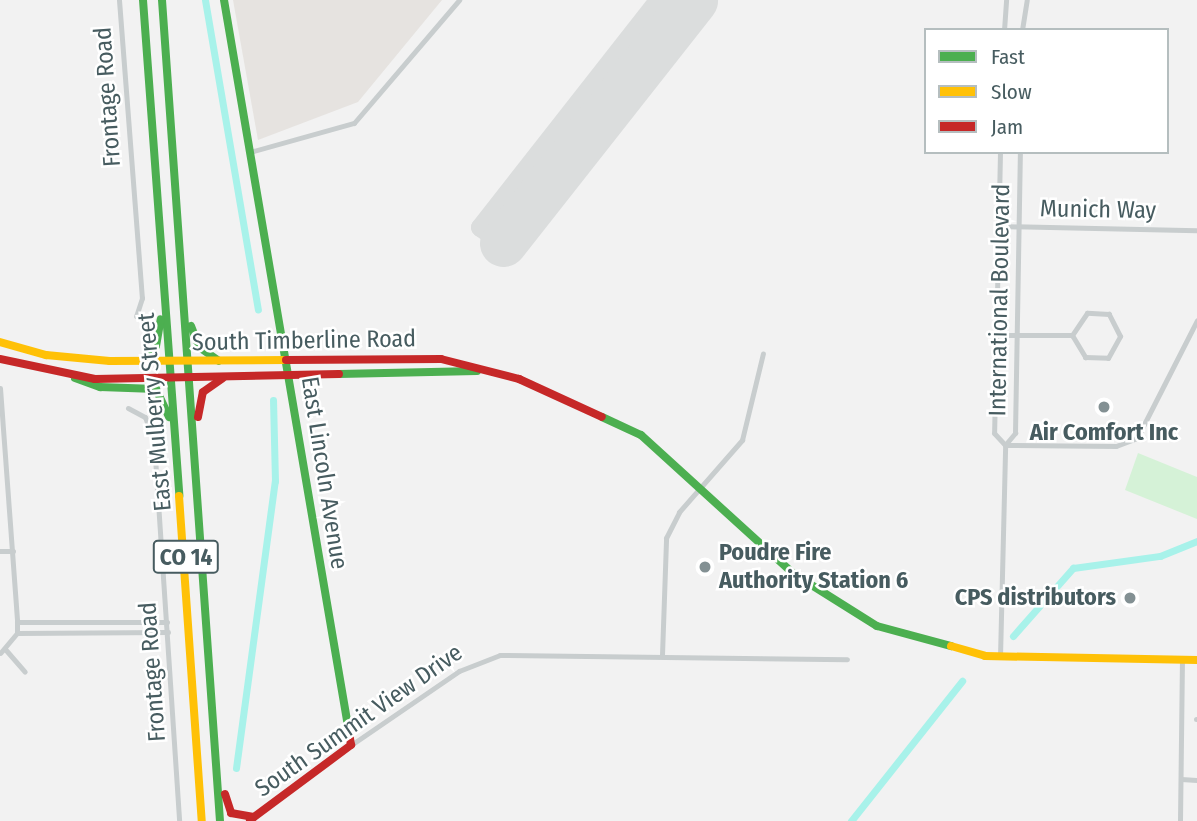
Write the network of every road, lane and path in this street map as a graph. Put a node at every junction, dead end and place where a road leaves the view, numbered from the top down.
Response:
1 (119, 0) edge
2 (144, 0) edge
3 (162, 0) edge
4 (223, 0) edge
5 (459, 0) edge
6 (1006, 0) edge
7 (1027, 0) edge
8 (1004, 28) edge
9 (1022, 28) edge
10 (250, 152) junction
11 (1000, 154) edge
12 (1020, 154) edge
13 (156, 169) junction
14 (176, 202) junction
15 (998, 226) junction
16 (1018, 226) junction
17 (1197, 230) edge
18 (136, 316) dead end
19 (1197, 320) edge
20 (996, 335) junction
21 (1016, 335) junction
22 (1072, 335) junction
23 (0, 342) edge
24 (763, 353) dead end
25 (0, 359) edge
26 (285, 359) junction
27 (141, 361) junction
28 (170, 361) junction
29 (188, 361) junction
30 (219, 361) junction
31 (482, 371) junction
32 (75, 377) junction
33 (223, 377) junction
34 (288, 377) junction
35 (172, 378) junction
36 (189, 378) junction
37 (0, 388) edge
38 (128, 408) dead end
39 (1005, 445) junction
40 (0, 483) edge
41 (9, 483) junction
42 (703, 487) junction
43 (185, 544) junction
44 (0, 551) edge
45 (13, 551) junction
46 (205, 570) junction
47 (17, 622) junction
48 (167, 622) junction
49 (168, 632) junction
50 (17, 633) junction
51 (2, 651) edge
52 (662, 655) junction
53 (1000, 657) junction
54 (848, 659) dead end
55 (1182, 660) junction
56 (1197, 660) edge
57 (25, 672) dead end
58 (351, 745) junction
59 (217, 749) junction
60 (1181, 779) junction
61 (1197, 780) edge
62 (252, 820) edge
63 (179, 821) edge
64 (202, 821) edge
65 (220, 821) edge
66 (1180, 821) edge

1 - 18 street, Frontage Road
2 - 13 main road, East Mulberry Street / CO 14
3 - 14 main road, East Mulberry Street / CO 14
4 - 10 main road, East Lincoln Avenue
5 - 10 street
6 - 8 street
7 - 9 street
10 - 26 main road, East Lincoln Avenue
11 - 15 street, International Boulevard
12 - 16 street, International Boulevard
13 - 27 main road
13 - 28 main road, East Mulberry Street / CO 14
14 - 29 main road, East Mulberry Street / CO 14
14 - 30 main road
15 - 16 street, Munich Way
15 - 20 street, International Boulevard
16 - 17 street, Munich Way
16 - 21 street, International Boulevard
19 - 39 street
20 - 21 street
20 - 39 street, International Boulevard
21 - 22 street
21 - 39 street, International Boulevard
22 - 22 street
23 - 27 main road, South Timberline Road
24 - 42 street
25 - 32 main road, South Timberline Road
26 - 30 main road, South Timberline Road
26 - 31 main road, South Timberline Road
26 - 34 main road, East Lincoln Avenue
27 - 28 main road, South Timberline Road
28 - 29 main road, South Timberline Road
28 - 35 main road, East Mulberry Street / CO 14
29 - 30 main road, South Timberline Road
29 - 36 main road, East Mulberry Street / CO 14
31 - 34 main road, South Timberline Road
31 - 42 main road, South Timberline Road
32 - 35 main road, South Timberline Road
32 - 43 main road
33 - 34 main road, South Timberline Road
33 - 36 main road, South Timberline Road
33 - 46 main road
34 - 58 main road, East Lincoln Avenue
35 - 36 main road, South Timberline Road
35 - 43 main road, East Mulberry Street / CO 14
36 - 46 main road, East Mulberry Street / CO 14
37 - 41 street
38 - 48 street, Frontage Road
39 - 53 street, International Boulevard
40 - 41 street
41 - 45 street
42 - 52 street
42 - 53 main road, South Timberline Road
43 - 64 main road, East Mulberry Street / CO 14
44 - 45 street
45 - 47 street
46 - 59 main road, East Mulberry Street / CO 14
47 - 48 street
47 - 50 street
48 - 49 street, Frontage Road
49 - 50 street
49 - 63 street, Frontage Road
50 - 51 street
51 - 57 street
52 - 54 street, South Summit View Drive
52 - 58 street, South Summit View Drive
53 - 55 main road, South Timberline Road
55 - 56 main road, South Timberline Road
55 - 60 street
58 - 62 main road, South Summit View Drive
59 - 62 main road
59 - 65 main road, East Mulberry Street / CO 14
60 - 61 street
60 - 66 street

